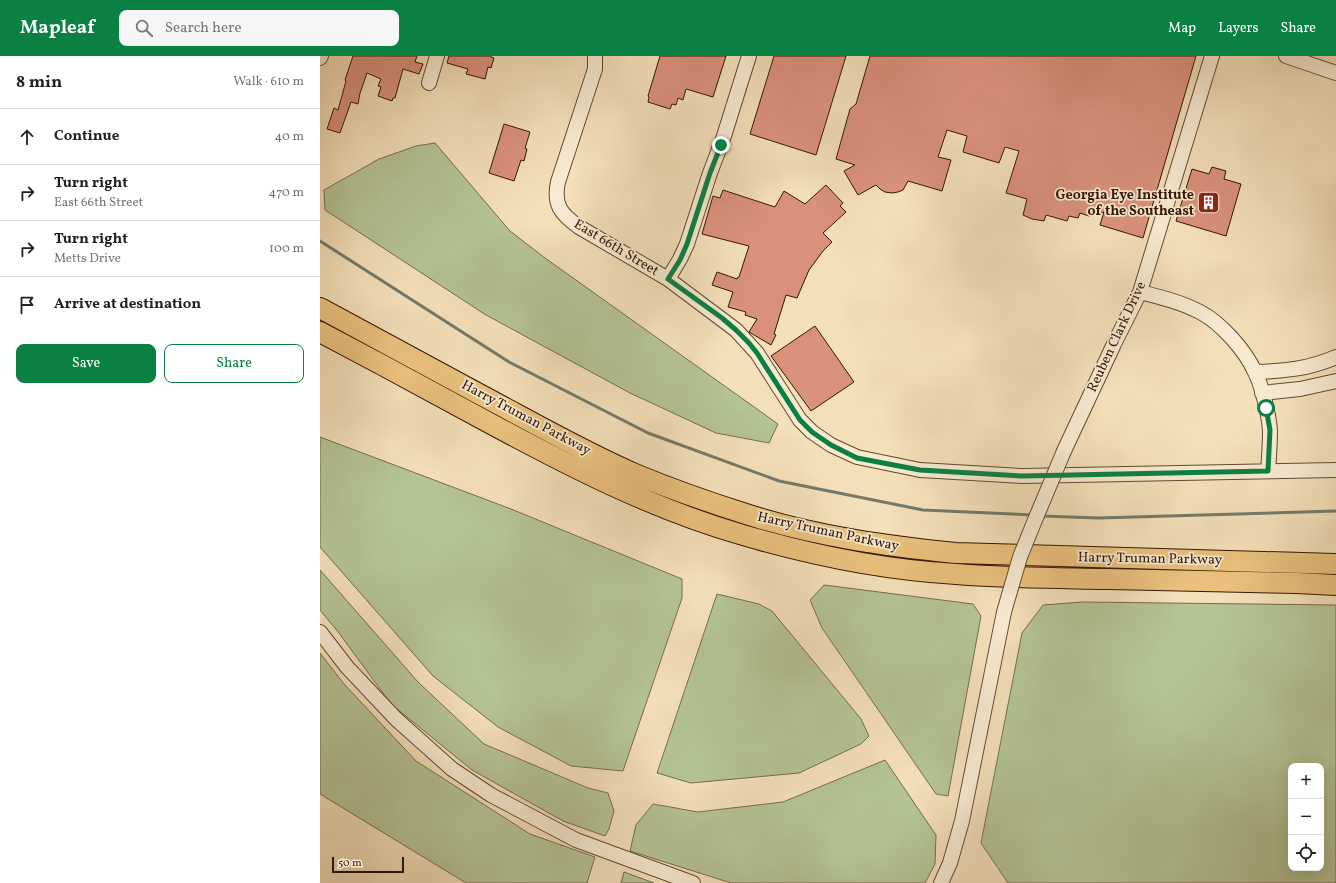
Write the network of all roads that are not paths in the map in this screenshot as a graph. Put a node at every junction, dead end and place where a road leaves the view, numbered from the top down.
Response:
1 (437, 56) edge
2 (595, 56) edge
3 (748, 56) edge
4 (1212, 56) edge
5 (1286, 56) edge
6 (1311, 60) edge
7 (1336, 73) edge
8 (429, 83) dead end
9 (668, 279) junction
10 (320, 292) edge
11 (1140, 292) junction
12 (320, 308) edge
13 (320, 332) edge
14 (320, 347) edge
15 (1336, 357) edge
16 (1255, 372) junction
17 (1336, 381) edge
18 (473, 390) junction
19 (1262, 393) junction
20 (1336, 470) edge
21 (1268, 471) junction
22 (676, 512) junction
23 (1336, 564) edge
24 (1336, 585) edge
25 (320, 632) edge
26 (693, 883) edge
27 (941, 883) edge

1 - 8 street
2 - 9 street, East 66th Street
3 - 9 street
4 - 11 street, Reuben Clark Drive
5 - 6 street
6 - 7 street
9 - 21 street, East 66th Street
10 - 18 highway
11 - 16 street
11 - 27 street, Reuben Clark Drive, bridge
12 - 18 highway, Harry Truman Parkway
13 - 22 highway, Harry Truman Parkway
14 - 22 highway
15 - 16 street
16 - 19 street
17 - 19 street
18 - 23 highway, Harry Truman Parkway
19 - 21 street
20 - 21 street, East 66th Street
22 - 24 highway, Harry Truman Parkway
25 - 26 street

